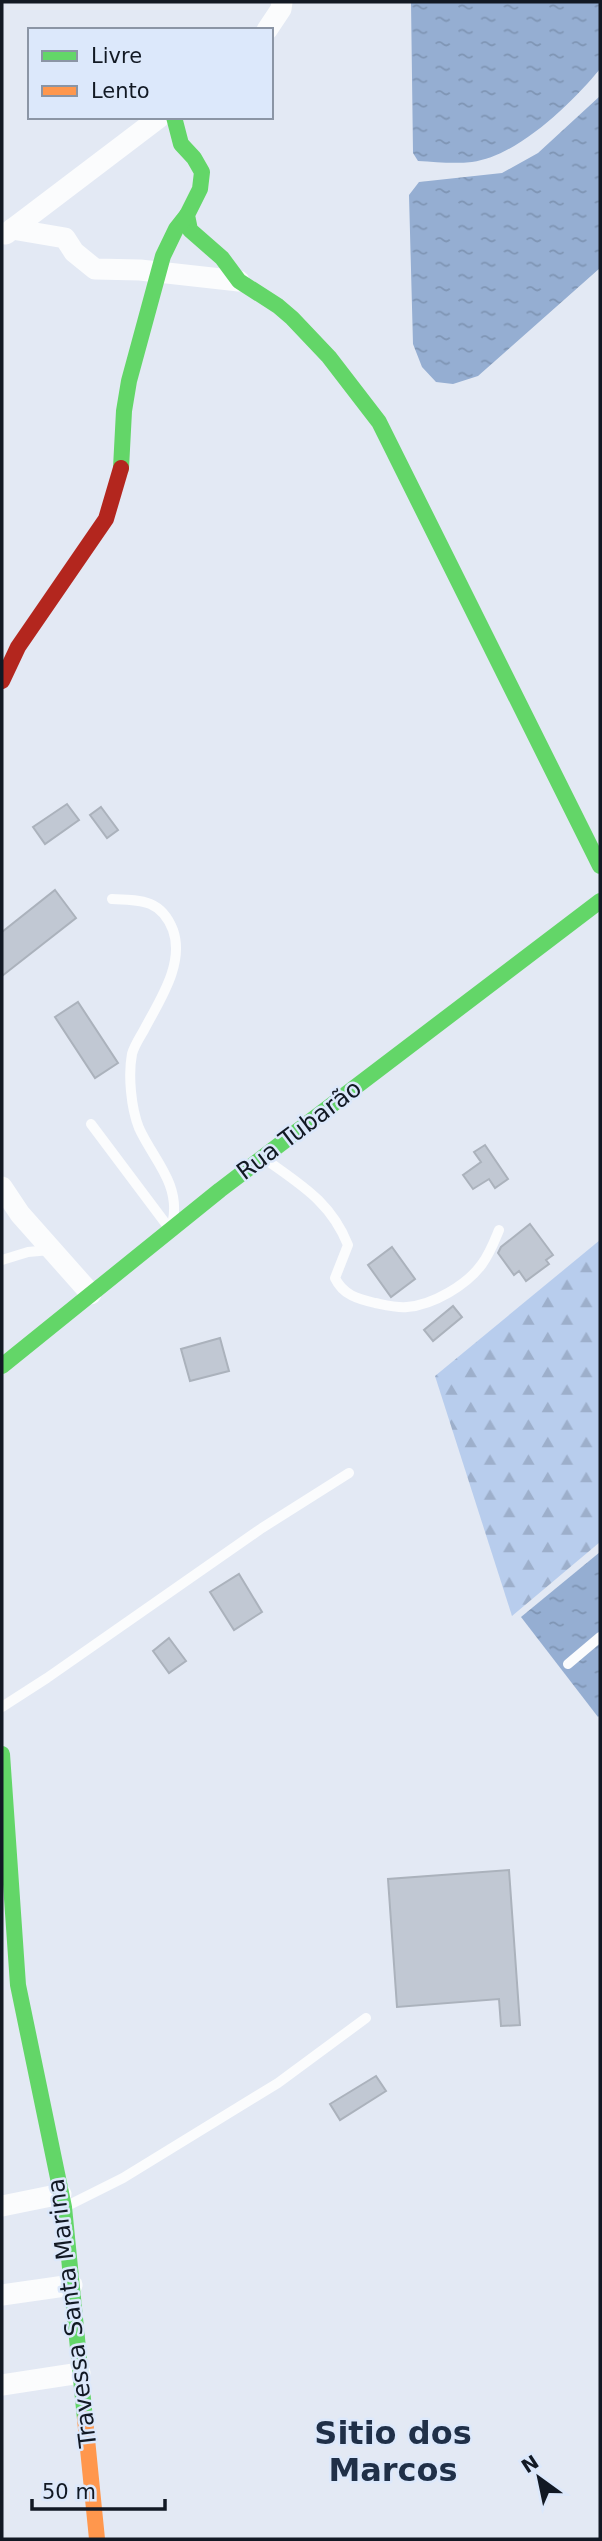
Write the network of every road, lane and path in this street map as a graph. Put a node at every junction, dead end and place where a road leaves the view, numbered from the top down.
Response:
1 (282, 2) edge
2 (268, 28) edge
3 (157, 119) edge
4 (175, 119) edge
5 (187, 215) junction
6 (7, 233) edge
7 (159, 273) junction
8 (239, 281) junction
9 (2, 681) edge
10 (600, 866) edge
11 (112, 899) dead end
12 (600, 901) edge
13 (91, 1124) dead end
14 (263, 1157) junction
15 (2, 1187) edge
16 (171, 1230) junction
17 (499, 1230) dead end
18 (50, 1250) junction
19 (2, 1260) edge
20 (91, 1294) junction
21 (2, 1366) edge
22 (349, 1473) dead end
23 (600, 1637) edge
24 (568, 1664) dead end
25 (2, 1707) edge
26 (2, 1754) edge
27 (366, 2018) dead end
28 (63, 2201) junction
29 (2, 2206) edge
30 (72, 2285) junction
31 (2, 2295) edge
32 (80, 2373) junction
33 (2, 2385) edge
34 (97, 2539) edge

1 - 2 street
3 - 6 street
4 - 5 street
5 - 7 street
5 - 8 street
6 - 7 street
7 - 8 street
7 - 9 street
8 - 10 street
11 - 16 lane
12 - 14 street, Rua Tubarão
13 - 16 lane
14 - 16 street, Rua Tubarão
14 - 17 lane
15 - 18 street
16 - 20 street, Rua Tubarão
18 - 19 lane
18 - 20 street
20 - 21 street, Rua Tubarão
22 - 25 lane
23 - 24 lane
26 - 28 street, Travessa Santa Marina
27 - 28 lane
28 - 29 street
28 - 30 street, Travessa Santa Marina
30 - 31 street
30 - 32 street, Travessa Santa Marina
32 - 33 street
32 - 34 street, Travessa Santa Marina

